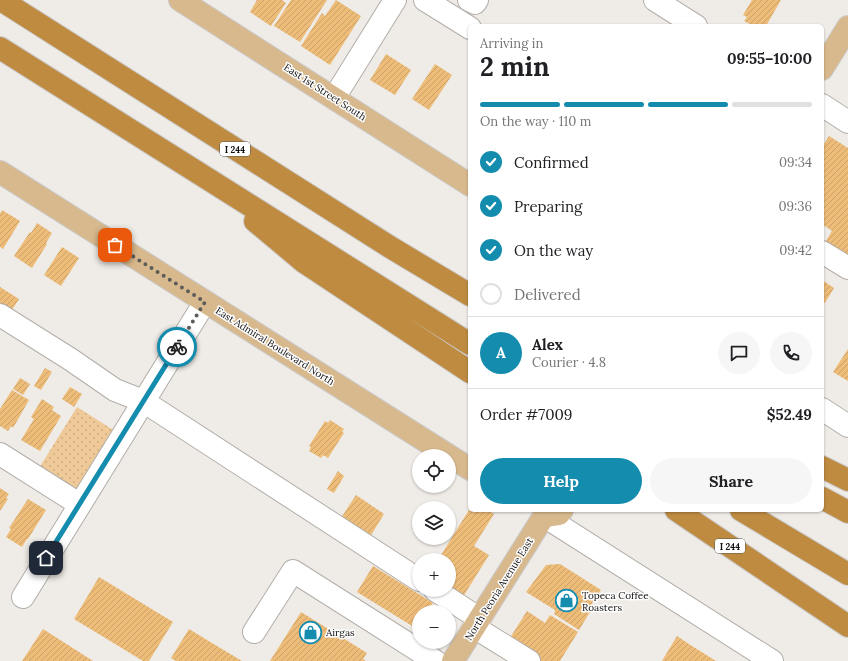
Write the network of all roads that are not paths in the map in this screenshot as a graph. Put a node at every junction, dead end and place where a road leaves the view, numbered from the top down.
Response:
1 (1, 0) edge
2 (180, 0) edge
3 (395, 0) edge
4 (426, 0) edge
5 (469, 0) edge
6 (477, 0) edge
7 (655, 0) edge
8 (693, 24) edge
9 (468, 27) edge
10 (848, 28) edge
11 (0, 48) edge
12 (824, 66) edge
13 (334, 98) junction
14 (824, 106) edge
15 (848, 122) edge
16 (187, 165) junction
17 (0, 172) edge
18 (468, 184) edge
19 (824, 253) edge
20 (848, 268) edge
21 (468, 294) edge
22 (205, 302) junction
23 (0, 315) edge
24 (468, 343) edge
25 (468, 371) edge
26 (143, 401) junction
27 (824, 410) edge
28 (848, 426) edge
29 (0, 454) edge
30 (468, 467) edge
31 (824, 468) edge
32 (848, 480) edge
33 (824, 499) edge
34 (79, 504) junction
35 (546, 512) edge
36 (679, 512) edge
37 (744, 512) edge
38 (848, 512) edge
39 (846, 573) edge
40 (412, 575) edge
41 (785, 582) junction
42 (23, 597) dead end
43 (444, 597) edge
44 (477, 623) junction
45 (848, 626) edge
46 (254, 632) dead end
47 (848, 642) edge
48 (435, 661) edge
49 (453, 661) edge
50 (528, 661) edge
51 (772, 661) edge

1 - 21 highway, I 244
2 - 13 main road, East 1st Street South
3 - 13 street
4 - 9 street
5 - 6 street
7 - 8 street
10 - 12 main road
11 - 16 highway
13 - 18 main road, East 1st Street South
14 - 15 street
16 - 24 highway
16 - 25 highway
17 - 22 main road, East Admiral Boulevard North
19 - 20 street
22 - 26 street
22 - 30 main road, East Admiral Boulevard North
23 - 26 street
26 - 34 street
26 - 40 street
27 - 28 street
29 - 34 street
31 - 32 highway
33 - 38 highway
34 - 42 street
35 - 44 main road, North Peoria Avenue East
35 - 51 street
36 - 41 highway, I 244
37 - 39 highway
41 - 45 highway, I 244
41 - 47 highway
43 - 44 street
44 - 49 main road, North Peoria Avenue East
44 - 50 street
46 - 48 street

